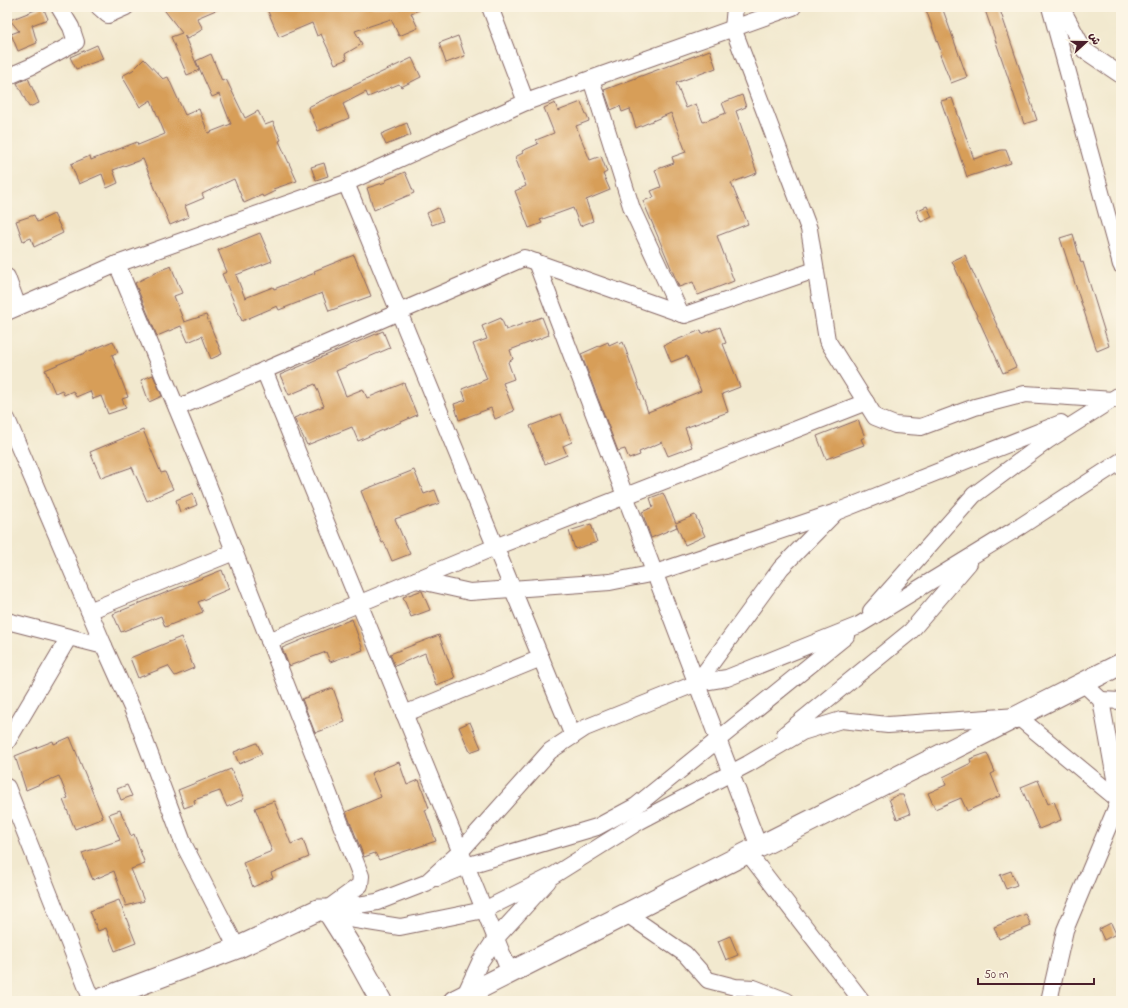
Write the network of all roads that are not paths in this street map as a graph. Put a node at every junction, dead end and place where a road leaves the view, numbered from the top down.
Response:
1 (59, 7) edge
2 (99, 7) edge
3 (126, 7) edge
4 (490, 7) edge
5 (735, 7) edge
6 (793, 7) edge
7 (1050, 7) edge
8 (1061, 7) edge
9 (734, 28) junction
10 (1121, 75) edge
11 (7, 77) edge
12 (591, 79) junction
13 (526, 102) junction
14 (346, 183) junction
15 (536, 262) junction
16 (117, 264) junction
17 (1121, 265) edge
18 (815, 270) junction
19 (7, 277) edge
20 (12, 310) edge
21 (399, 312) junction
22 (680, 314) junction
23 (264, 370) junction
24 (1118, 398) edge
25 (866, 402) junction
26 (176, 408) junction
27 (1094, 410) junction
28 (7, 418) edge
29 (1121, 461) edge
30 (626, 496) junction
31 (836, 512) junction
32 (495, 547) junction
33 (980, 551) junction
34 (234, 552) junction
35 (655, 573) junction
36 (416, 580) junction
37 (512, 588) junction
38 (359, 604) junction
39 (90, 612) junction
40 (7, 621) edge
41 (859, 625) junction
42 (69, 637) junction
43 (270, 641) junction
44 (104, 646) junction
45 (541, 658) junction
46 (1121, 664) edge
47 (697, 683) junction
48 (1083, 683) junction
49 (1101, 700) junction
50 (1121, 701) edge
51 (404, 714) junction
52 (1017, 716) junction
53 (573, 736) junction
54 (718, 739) junction
55 (7, 742) edge
56 (748, 764) junction
57 (731, 773) junction
58 (7, 787) edge
59 (1120, 802) edge
60 (597, 827) junction
61 (754, 850) junction
62 (460, 852) junction
63 (466, 866) junction
64 (554, 875) junction
65 (426, 883) junction
66 (484, 910) junction
67 (329, 913) junction
68 (628, 914) junction
69 (496, 938) junction
70 (237, 948) junction
71 (510, 973) junction
72 (460, 1000) edge
73 (92, 1001) edge
74 (96, 1001) edge
75 (381, 1001) edge
76 (787, 1001) edge
77 (862, 1001) edge
78 (1049, 1001) edge

1 - 11 street
2 - 3 street
4 - 13 street
5 - 9 street
6 - 9 street
7 - 17 street
8 - 10 street
9 - 12 street
9 - 18 street
12 - 13 street
12 - 22 street
13 - 14 street
14 - 16 street
14 - 21 street
15 - 21 street
15 - 22 street
15 - 30 street
16 - 20 street
16 - 26 street
18 - 22 street
18 - 25 street
19 - 20 street
21 - 23 street
21 - 32 street
23 - 26 street
23 - 38 street
24 - 25 street
24 - 27 street
25 - 30 street
26 - 34 street
27 - 31 street
27 - 41 street
28 - 39 street
29 - 33 street
30 - 32 street
30 - 35 street
31 - 35 street
31 - 47 street
32 - 36 street
32 - 37 street
33 - 41 street
33 - 56 street
34 - 39 street
34 - 43 street
35 - 37 street
35 - 47 street
36 - 37 street
36 - 38 street
37 - 45 street
38 - 43 street
38 - 51 street
39 - 44 street
40 - 42 street
41 - 47 street
41 - 54 street
42 - 44 street
42 - 55 street
43 - 67 street
44 - 70 street
45 - 51 street
45 - 53 street
46 - 48 street
47 - 53 street
47 - 54 street
48 - 49 street
48 - 52 street
49 - 50 street
49 - 59 street
51 - 62 street
52 - 56 street
52 - 59 street
52 - 61 street
53 - 62 street
54 - 57 street
54 - 60 street
56 - 57 street
57 - 61 street
57 - 64 street
58 - 73 street
59 - 78 street
60 - 63 street
60 - 64 street
61 - 68 street
61 - 77 street
62 - 63 street
62 - 65 street
63 - 65 street
63 - 66 street
64 - 66 street
64 - 69 street
65 - 67 street
66 - 67 street
66 - 69 street
67 - 70 street
67 - 75 street
68 - 71 street
68 - 76 street
69 - 71 street
69 - 72 street
70 - 74 street
71 - 72 street

